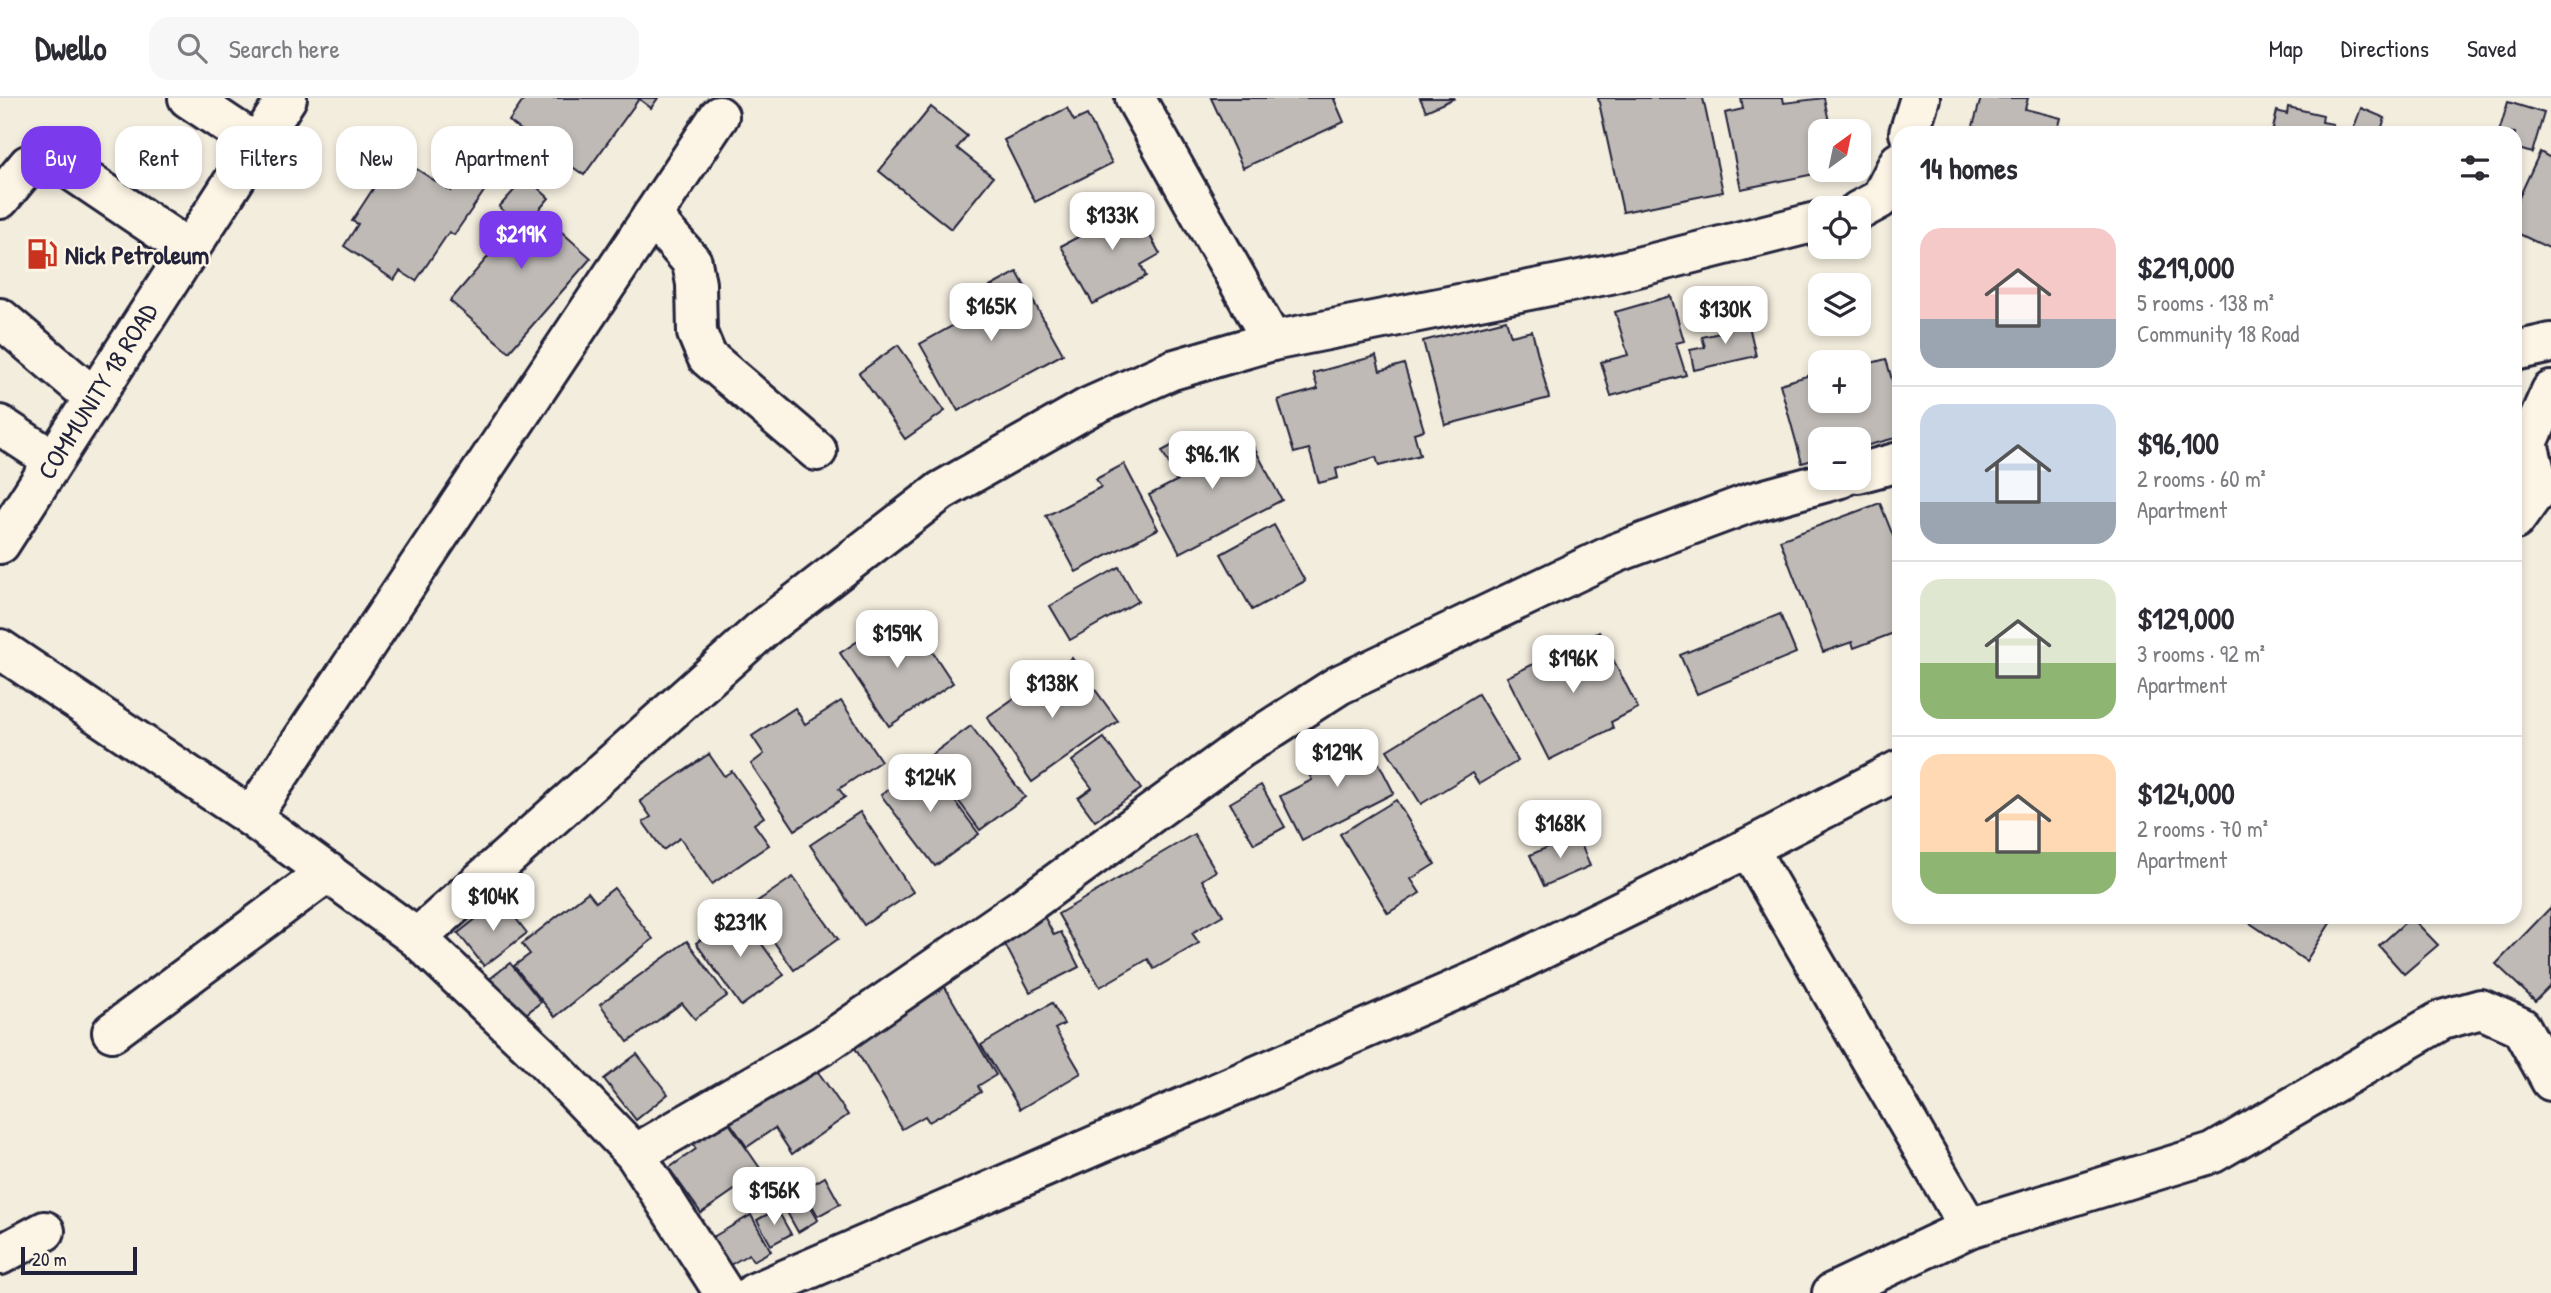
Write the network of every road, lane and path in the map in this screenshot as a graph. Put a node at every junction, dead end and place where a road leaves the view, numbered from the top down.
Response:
1 (188, 98) edge
2 (287, 98) edge
3 (1135, 98) edge
4 (1920, 98) edge
5 (719, 116) dead end
6 (230, 126) edge
7 (269, 126) edge
8 (1911, 126) edge
9 (1892, 176) edge
10 (227, 189) edge
11 (0, 199) edge
12 (1871, 204) edge
13 (652, 216) junction
14 (1808, 223) edge
15 (188, 249) junction
16 (0, 318) edge
17 (1272, 341) junction
18 (2551, 343) edge
19 (2522, 349) edge
20 (2551, 391) edge
21 (93, 397) junction
22 (0, 425) edge
23 (817, 451) dead end
24 (53, 460) junction
25 (1892, 464) edge
26 (1871, 470) edge
27 (1808, 487) edge
28 (2545, 492) edge
29 (2522, 513) edge
30 (0, 544) edge
31 (0, 649) edge
32 (1892, 775) edge
33 (251, 817) junction
34 (1748, 848) junction
35 (328, 873) junction
36 (417, 938) junction
37 (112, 1032) dead end
38 (2551, 1081) edge
39 (635, 1154) junction
40 (1969, 1228) junction
41 (46, 1231) dead end
42 (0, 1255) edge
43 (724, 1293) edge
44 (754, 1293) edge
45 (1832, 1293) edge

1 - 6 street
2 - 7 street, COMMUNITY 18 ROAD
3 - 17 street
4 - 8 street
5 - 13 street
9 - 12 street
10 - 15 street, COMMUNITY 18 ROAD
11 - 15 street
13 - 23 street
13 - 33 street
14 - 17 street
15 - 21 street, COMMUNITY 18 ROAD
16 - 21 street
17 - 36 street
18 - 19 street
20 - 28 street
21 - 24 street, COMMUNITY 18 ROAD
22 - 24 street
24 - 30 street, COMMUNITY 18 ROAD
25 - 26 street
27 - 39 street
28 - 29 street
31 - 33 street
32 - 34 street
33 - 35 street
34 - 40 street
34 - 44 street
35 - 36 street
35 - 37 street
36 - 39 street
38 - 40 street
39 - 43 street
40 - 45 street
41 - 42 street

